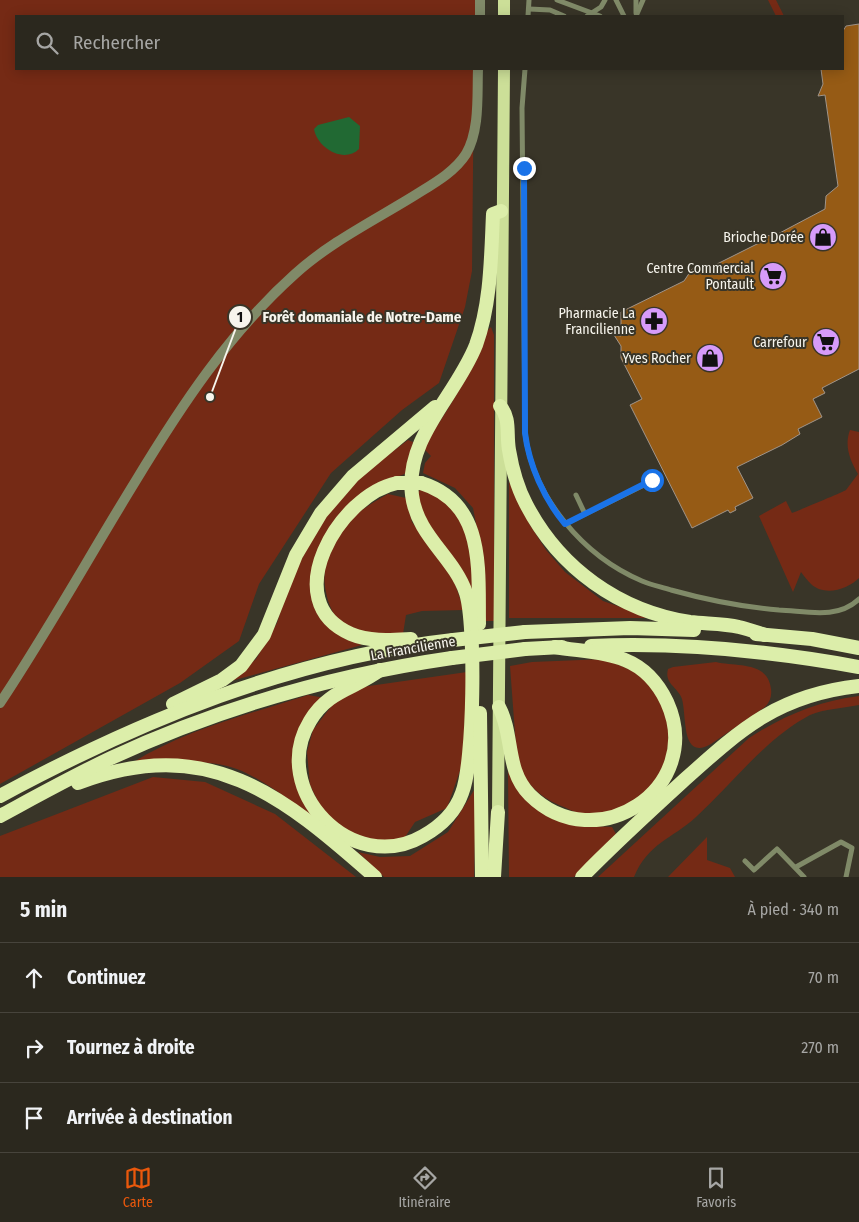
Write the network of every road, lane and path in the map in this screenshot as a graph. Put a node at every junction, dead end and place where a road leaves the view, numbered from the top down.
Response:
1 (480, 0) edge
2 (504, 0) edge
3 (529, 0) edge
4 (557, 0) edge
5 (605, 0) edge
6 (616, 0) edge
7 (644, 0) edge
8 (635, 1) edge
9 (528, 9) junction
10 (541, 11) junction
11 (589, 14) edge
12 (480, 15) edge
13 (504, 15) edge
14 (528, 15) edge
15 (545, 15) edge
16 (562, 15) edge
17 (624, 15) edge
18 (636, 15) edge
19 (636, 15) edge
20 (478, 70) edge
21 (504, 70) edge
22 (525, 70) edge
23 (501, 211) junction
24 (445, 398) junction
25 (500, 406) junction
26 (652, 480) dead end
27 (576, 495) dead end
28 (585, 514) junction
29 (565, 524) junction
30 (859, 599) edge
31 (764, 635) junction
32 (451, 640) junction
33 (554, 647) junction
34 (859, 648) edge
35 (859, 668) edge
36 (380, 670) junction
37 (859, 686) edge
38 (0, 703) edge
39 (499, 707) junction
40 (135, 728) junction
41 (62, 783) junction
42 (0, 796) edge
43 (498, 812) junction
44 (0, 816) edge
45 (745, 861) dead end
46 (796, 867) junction
47 (376, 877) edge
48 (482, 877) edge
49 (494, 877) edge
50 (501, 877) edge
51 (582, 877) edge
52 (804, 877) edge
53 (846, 877) edge

1 - 12 street
2 - 13 main road
3 - 9 lane
4 - 11 lane
5 - 11 lane
6 - 17 lane
7 - 18 lane
8 - 19 lane
9 - 10 lane
9 - 14 lane
10 - 15 lane
10 - 16 lane
20 - 38 street
21 - 23 main road
22 - 29 lane
23 - 24 highway
23 - 25 main road
24 - 36 highway
24 - 40 highway
25 - 31 highway
25 - 39 main road
26 - 28 lane
27 - 28 lane
28 - 29 lane
29 - 30 lane
31 - 32 highway, La Francilienne, bridge
31 - 34 highway, La Francilienne
32 - 40 highway, La Francilienne
32 - 48 highway, bridge
33 - 35 highway, La Francilienne
33 - 36 highway, La Francilienne, bridge
33 - 39 highway
36 - 41 highway, La Francilienne
37 - 51 highway
39 - 43 main road
40 - 42 highway, La Francilienne
41 - 44 highway, La Francilienne
41 - 47 highway
43 - 49 highway
43 - 50 highway
45 - 46 lane
46 - 52 lane
46 - 53 lane

